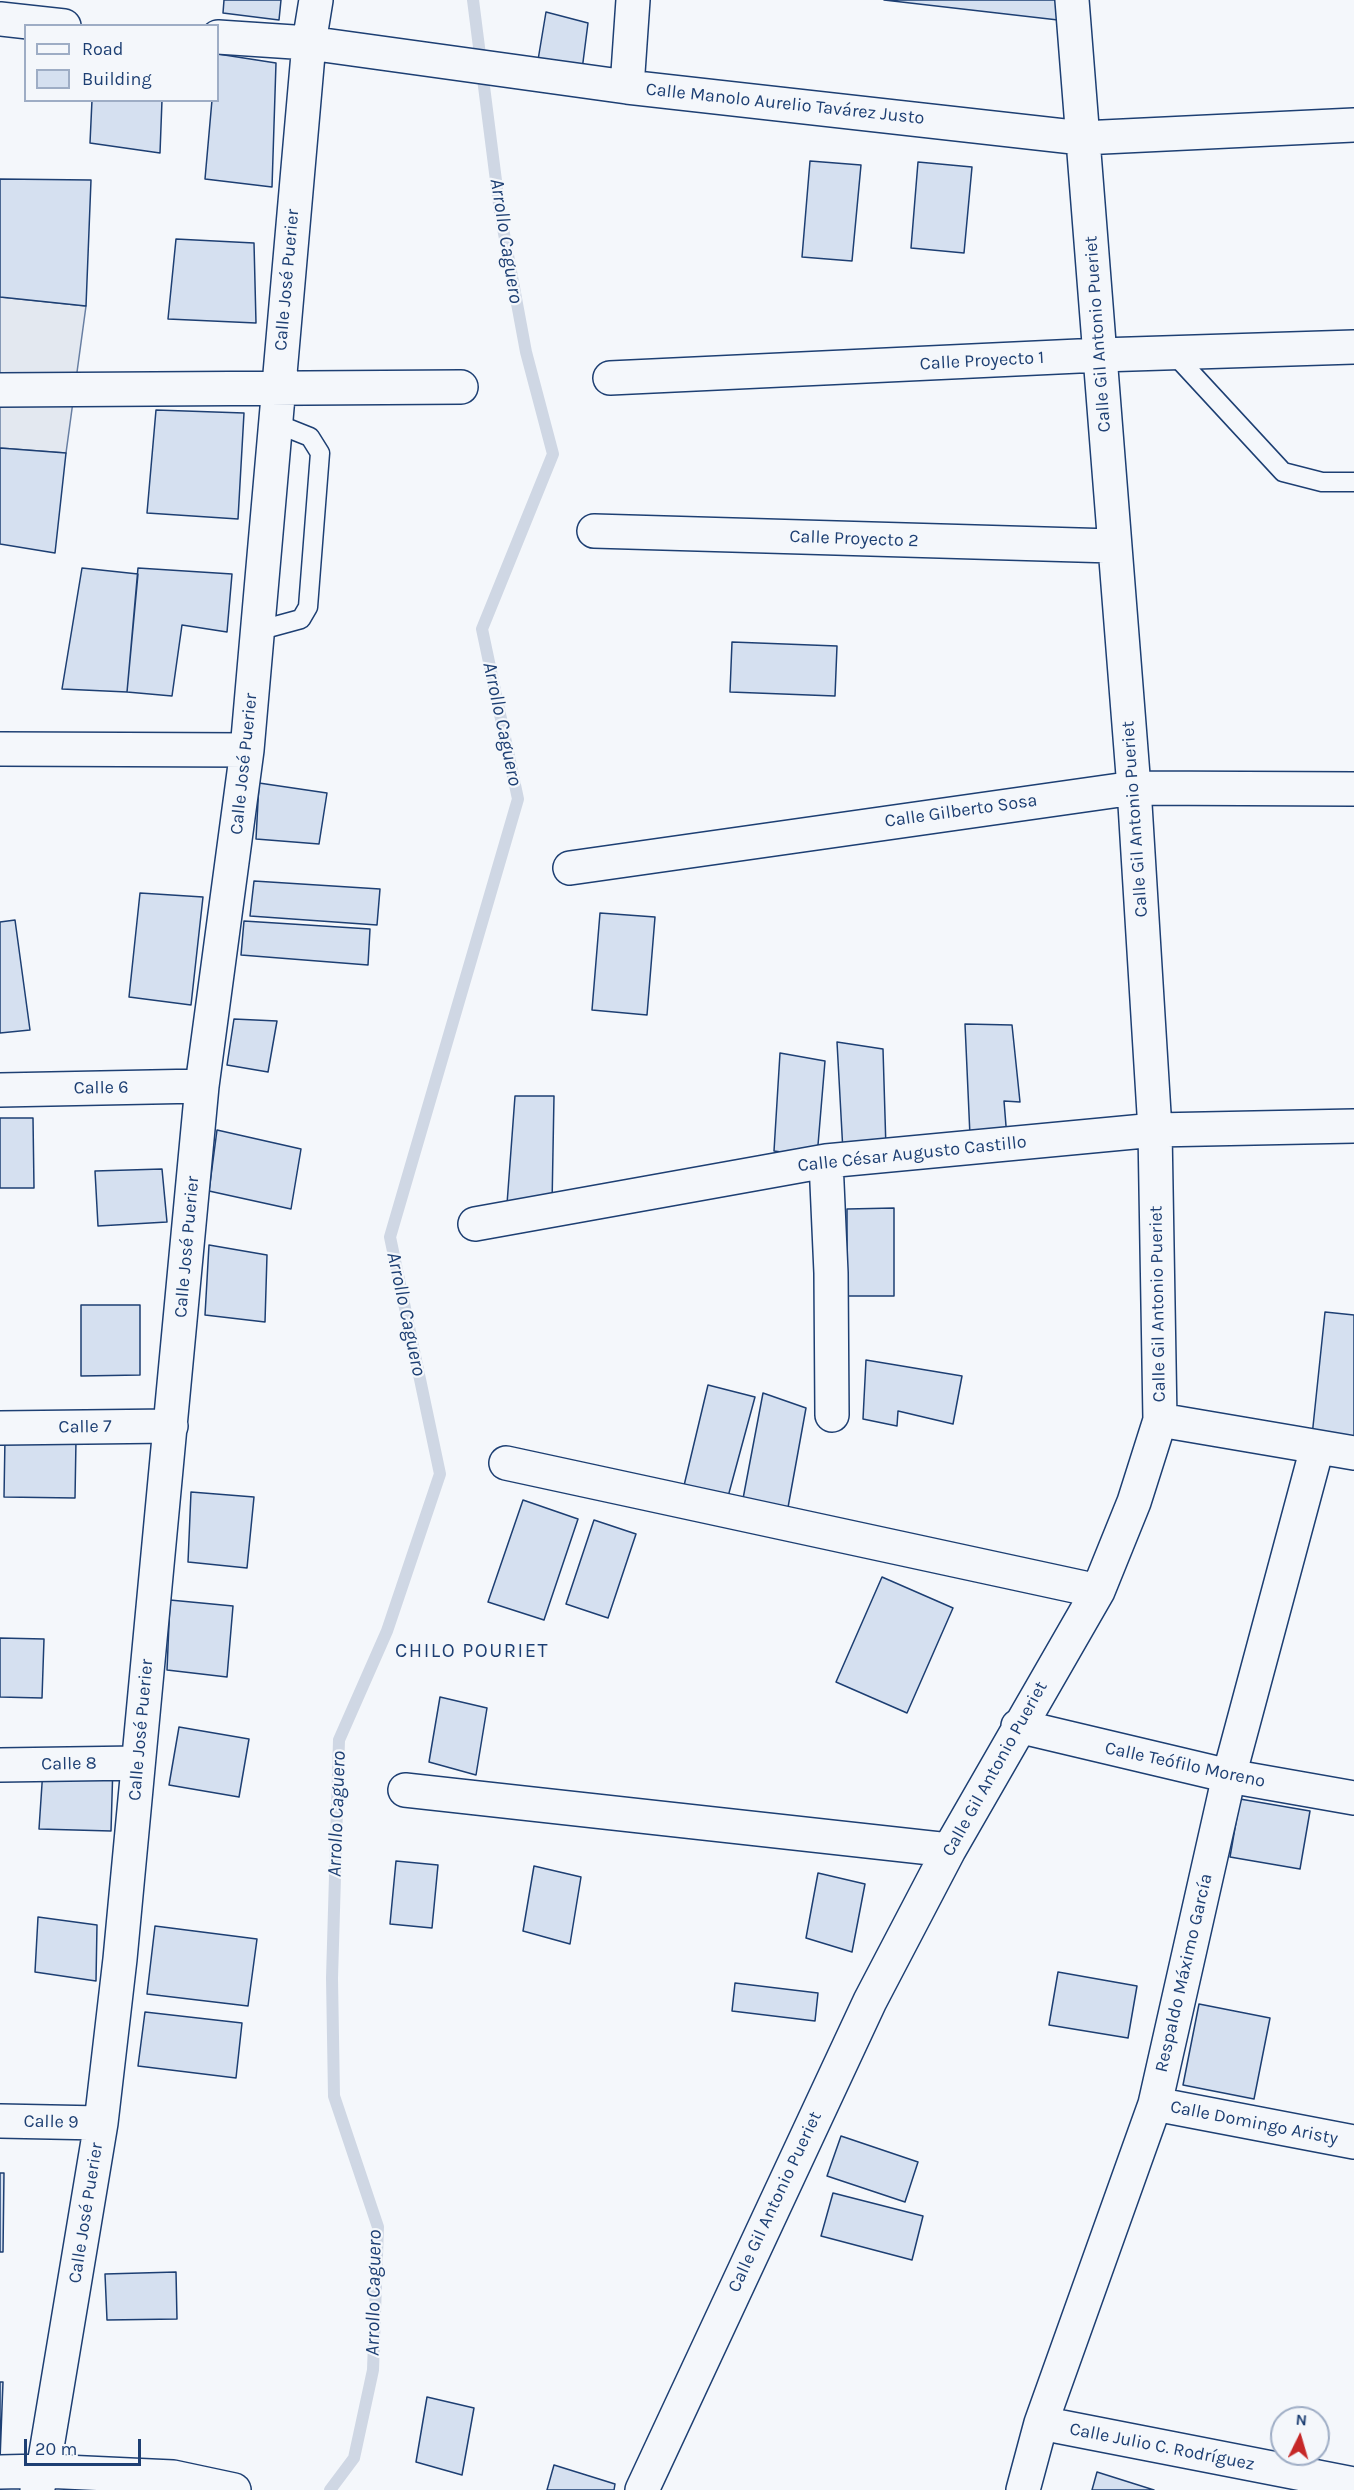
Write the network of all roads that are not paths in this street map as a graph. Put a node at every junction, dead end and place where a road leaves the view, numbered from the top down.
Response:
1 (316, 0) edge
2 (633, 0) edge
3 (1071, 0) edge
4 (0, 19) edge
5 (46, 24) edge
6 (219, 37) edge
7 (309, 43) junction
8 (627, 87) junction
9 (1354, 125) edge
10 (1082, 138) junction
11 (1354, 347) edge
12 (1173, 353) junction
13 (1100, 355) junction
14 (610, 378) dead end
15 (278, 387) junction
16 (461, 387) dead end
17 (0, 390) edge
18 (275, 423) junction
19 (1354, 482) edge
20 (594, 531) dead end
21 (1113, 546) junction
22 (257, 631) junction
23 (0, 749) edge
24 (247, 750) junction
25 (1134, 788) junction
26 (1354, 789) edge
27 (570, 868) dead end
28 (202, 1086) junction
29 (0, 1090) edge
30 (1354, 1126) edge
31 (1155, 1130) junction
32 (826, 1161) junction
33 (475, 1224) dead end
34 (832, 1414) dead end
35 (1160, 1420) junction
36 (171, 1426) junction
37 (0, 1428) edge
38 (1317, 1448) junction
39 (1354, 1453) edge
40 (506, 1463) dead end
41 (1098, 1591) junction
42 (1018, 1726) junction
43 (138, 1763) junction
44 (0, 1765) edge
45 (1229, 1776) junction
46 (405, 1790) dead end
47 (1354, 1798) edge
48 (949, 1850) junction
49 (1155, 2104) junction
50 (0, 2121) edge
51 (101, 2123) junction
52 (1354, 2142) edge
53 (1041, 2423) junction
54 (0, 2472) edge
55 (40, 2480) edge
56 (1318, 2484) edge
57 (1354, 2484) edge
58 (234, 2490) edge
59 (642, 2490) edge
60 (1023, 2490) edge

1 - 7 street, Calle José Puerier
2 - 8 street
3 - 10 street, Calle Gil Antonio Pueriet
4 - 5 street
6 - 7 street, Calle Manolo Aurelio Tavárez Justo
7 - 8 street, Calle Manolo Aurelio Tavárez Justo
7 - 15 street, Calle José Puerier
8 - 10 street, Calle Manolo Aurelio Tavárez Justo
9 - 10 street, Calle Manolo Aurelio Tavárez Justo
10 - 13 street, Calle Gil Antonio Pueriet
11 - 12 street, Calle Proyecto 1
12 - 13 street, Calle Proyecto 1
12 - 19 lane
13 - 14 street, Calle Proyecto 1
13 - 21 street, Calle Gil Antonio Pueriet
15 - 16 street
15 - 17 street
15 - 18 street, Calle José Puerier
18 - 22 street, Calle José Puerier
18 - 22 lane
20 - 21 street, Calle Proyecto 2
21 - 25 street, Calle Gil Antonio Pueriet
22 - 24 street, Calle José Puerier
23 - 24 street
24 - 28 street, Calle José Puerier
25 - 26 street, Calle Gilberto Sosa
25 - 27 street, Calle Gilberto Sosa
25 - 31 street, Calle Gil Antonio Pueriet
28 - 29 street, Calle 6
28 - 36 street, Calle José Puerier
30 - 31 street, Calle César Augusto Castillo
31 - 32 street, Calle César Augusto Castillo
31 - 35 street, Calle Gil Antonio Pueriet
32 - 33 street, Calle César Augusto Castillo
32 - 34 street
35 - 38 street
35 - 41 street, Calle Gil Antonio Pueriet
36 - 37 street, Calle 7
36 - 43 street, Calle José Puerier
38 - 39 street
38 - 45 street, Respaldo Máximo García
40 - 41 street
41 - 42 street, Calle Gil Antonio Pueriet
42 - 45 street, Calle Teófilo Moreno
42 - 48 street, Calle Gil Antonio Pueriet
43 - 44 street, Calle 8
43 - 51 street, Calle José Puerier
45 - 47 street, Calle Teófilo Moreno
45 - 49 street, Respaldo Máximo García
46 - 48 street
48 - 59 street, Calle Gil Antonio Pueriet
49 - 52 street, Calle Domingo Aristy
49 - 53 street, Respaldo Máximo García
50 - 51 street, Calle 9
51 - 55 street, Calle José Puerier
53 - 56 street, Calle Julio C. Rodríguez
53 - 60 street, Respaldo Máximo García
54 - 55 street
55 - 58 street
56 - 57 street, Calle Julio C. Rodríguez

